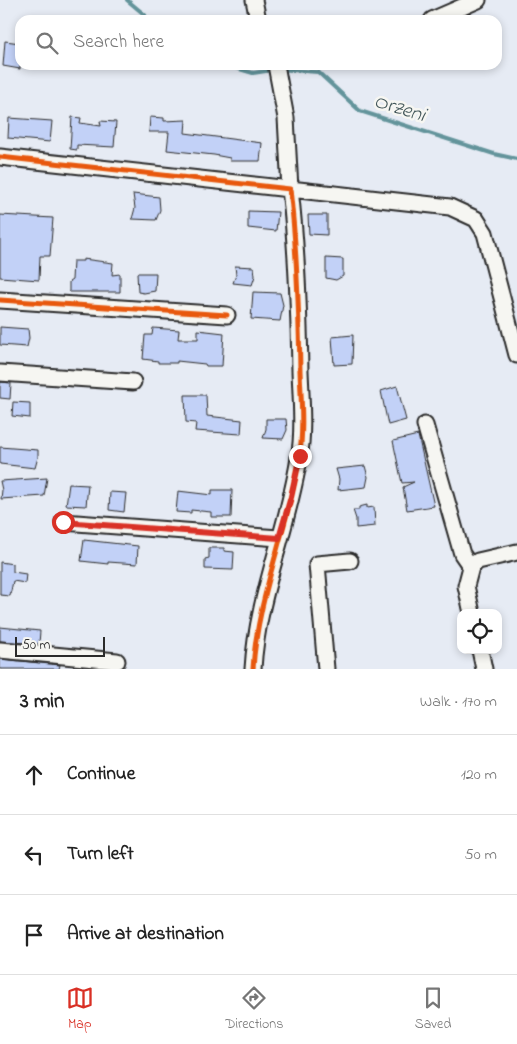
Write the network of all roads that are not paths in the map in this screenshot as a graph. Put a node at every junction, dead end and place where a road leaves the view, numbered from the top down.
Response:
1 (254, 0) edge
2 (478, 0) edge
3 (257, 15) edge
4 (444, 15) edge
5 (277, 72) edge
6 (0, 157) edge
7 (290, 189) junction
8 (0, 300) edge
9 (227, 316) dead end
10 (517, 355) edge
11 (0, 373) edge
12 (133, 382) dead end
13 (425, 425) dead end
14 (63, 522) dead end
15 (279, 538) junction
16 (517, 552) edge
17 (350, 561) dead end
18 (471, 567) junction
19 (471, 609) edge
20 (0, 650) edge
21 (481, 654) edge
22 (117, 661) dead end
23 (252, 669) edge
24 (326, 669) edge
25 (484, 669) edge

1 - 3 street
2 - 4 street
5 - 7 street
6 - 7 street
7 - 10 street
7 - 15 street
8 - 9 street
11 - 12 street
13 - 18 street
14 - 15 street
15 - 23 street
16 - 18 street
17 - 24 street
18 - 19 street
20 - 22 street
21 - 25 street

